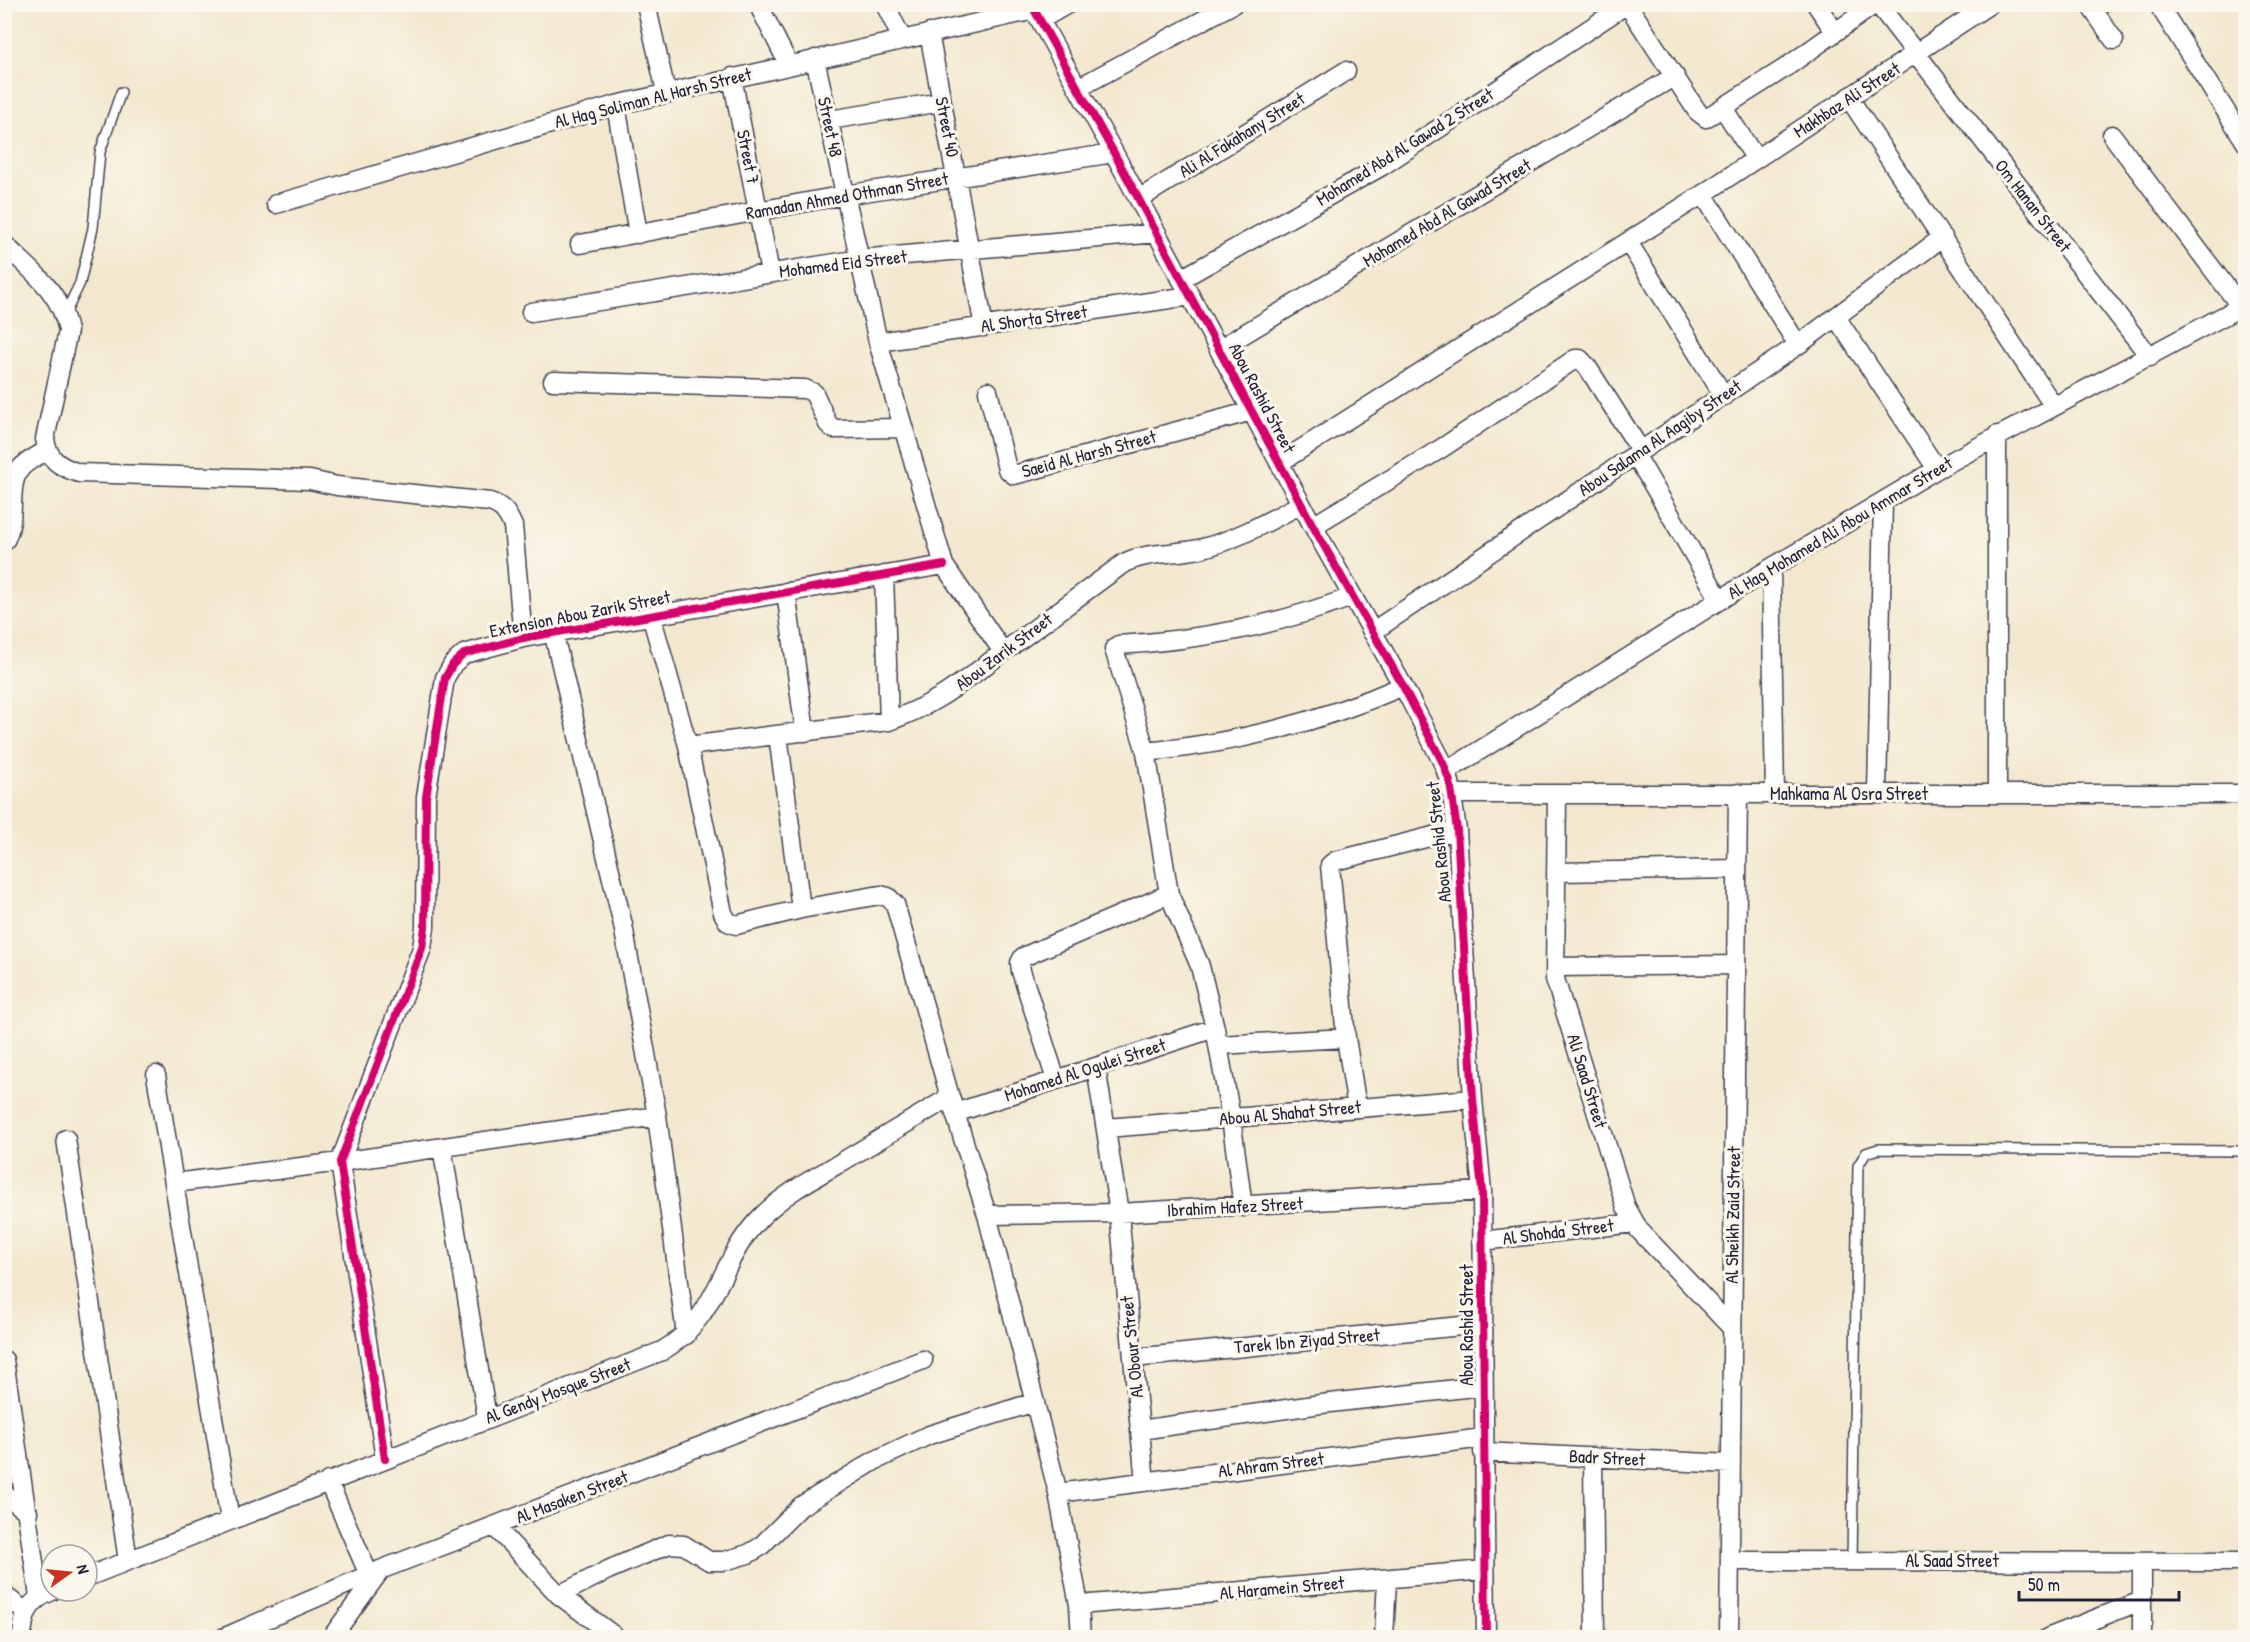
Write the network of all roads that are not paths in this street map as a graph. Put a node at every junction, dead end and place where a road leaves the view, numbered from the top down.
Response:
1 (646, 4) edge
2 (758, 4) edge
3 (885, 4) edge
4 (1068, 4) edge
5 (1233, 4) edge
6 (1816, 4) edge
7 (1877, 4) edge
8 (1990, 4) edge
9 (2089, 4) edge
10 (2158, 4) edge
11 (1035, 11) edge
12 (1834, 32) junction
13 (929, 33) junction
14 (902, 39) junction
15 (2114, 40) dead end
16 (1916, 55) junction
17 (816, 58) junction
18 (789, 65) junction
19 (1346, 71) dead end
20 (1676, 76) junction
21 (732, 77) junction
22 (1078, 88) junction
23 (121, 92) dead end
24 (666, 92) junction
25 (1849, 98) junction
26 (942, 102) junction
27 (616, 105) junction
28 (1723, 108) junction
29 (829, 120) junction
30 (2112, 135) dead end
31 (2246, 143) edge
32 (1114, 153) junction
33 (1756, 159) junction
34 (957, 177) junction
35 (1703, 194) junction
36 (845, 195) junction
37 (1139, 199) junction
38 (276, 204) dead end
39 (758, 211) junction
40 (1157, 233) junction
41 (638, 234) junction
42 (1943, 237) junction
43 (1628, 242) junction
44 (4, 244) edge
45 (580, 244) dead end
46 (970, 249) junction
47 (860, 259) junction
48 (770, 273) junction
49 (1181, 279) junction
50 (1190, 296) junction
51 (2243, 306) edge
52 (531, 312) dead end
53 (65, 315) junction
54 (1836, 317) junction
55 (984, 327) junction
56 (878, 342) junction
57 (1798, 345) junction
58 (1218, 349) junction
59 (2150, 357) junction
60 (552, 381) dead end
61 (988, 390) dead end
62 (1724, 396) junction
63 (2053, 405) junction
64 (1252, 411) junction
65 (902, 428) junction
66 (1998, 435) junction
67 (47, 450) junction
68 (1638, 452) junction
69 (1279, 463) junction
70 (1937, 469) junction
71 (1883, 501) junction
72 (1301, 504) junction
73 (1313, 526) junction
74 (4, 542) edge
75 (944, 565) junction
76 (1771, 568) junction
77 (884, 575) junction
78 (786, 592) junction
79 (1352, 597) junction
80 (1720, 600) junction
81 (651, 615) junction
82 (553, 631) junction
83 (1372, 632) junction
84 (523, 638) junction
85 (1003, 652) junction
86 (1403, 686) junction
87 (889, 721) junction
88 (805, 732) junction
89 (778, 735) junction
90 (688, 746) junction
91 (1146, 752) junction
92 (1447, 771) junction
93 (1738, 793) junction
94 (1453, 794) junction
95 (1557, 794) junction
96 (1775, 794) junction
97 (1877, 794) junction
98 (1997, 794) junction
99 (2246, 794) edge
100 (1457, 830) junction
101 (1737, 869) junction
102 (1556, 872) junction
103 (1169, 894) junction
104 (801, 909) junction
105 (1736, 965) junction
106 (1555, 967) junction
107 (1217, 1037) junction
108 (1346, 1038) junction
109 (1096, 1067) junction
110 (156, 1075) dead end
111 (1056, 1080) junction
112 (1473, 1098) junction
113 (952, 1105) junction
114 (1357, 1108) junction
115 (657, 1116) junction
116 (1231, 1118) junction
117 (1106, 1128) junction
118 (66, 1138) dead end
119 (442, 1148) junction
120 (2246, 1151) edge
121 (340, 1162) junction
122 (174, 1183) junction
123 (1482, 1191) junction
124 (1243, 1207) junction
125 (1119, 1213) junction
126 (987, 1215) junction
127 (1634, 1223) junction
128 (1482, 1241) junction
129 (1482, 1324) junction
130 (1731, 1327) junction
131 (686, 1335) junction
132 (1133, 1358) junction
133 (4, 1360) edge
134 (923, 1360) dead end
135 (1483, 1386) junction
136 (1035, 1402) junction
137 (487, 1418) junction
138 (1140, 1430) junction
139 (1483, 1445) junction
140 (1593, 1457) junction
141 (385, 1459) junction
142 (1731, 1464) junction
143 (328, 1481) junction
144 (1145, 1482) junction
145 (1058, 1493) junction
146 (4, 1494) edge
147 (27, 1512) junction
148 (230, 1520) junction
149 (495, 1527) junction
150 (128, 1561) junction
151 (1730, 1561) junction
152 (1852, 1561) junction
153 (2142, 1562) junction
154 (2246, 1562) edge
155 (39, 1567) edge
156 (1485, 1570) junction
157 (99, 1572) edge
158 (375, 1573) junction
159 (1388, 1579) junction
160 (4, 1595) edge
161 (559, 1595) junction
162 (39, 1600) edge
163 (2141, 1601) junction
164 (1079, 1605) junction
165 (26, 1612) junction
166 (22, 1638) edge
167 (224, 1638) edge
168 (331, 1638) edge
169 (617, 1638) edge
170 (1081, 1638) edge
171 (1384, 1638) edge
172 (1486, 1638) edge
173 (1595, 1638) edge
174 (1729, 1638) edge
175 (2047, 1638) edge
176 (2142, 1638) edge

1 - 24 street
2 - 18 street
3 - 14 street
4 - 11 street, Al Hag Soliman Al Harsh Street
5 - 22 street
6 - 12 street
7 - 12 street
7 - 16 street, Om Hanan Street
8 - 16 street, Makhbaz Ali Street
9 - 15 street
10 - 31 street
11 - 13 street, Al Hag Soliman Al Harsh Street
11 - 22 street, Abou Rashid Street
12 - 28 street
13 - 14 street, Al Hag Soliman Al Harsh Street
13 - 26 street, Street 40
14 - 17 street, Al Hag Soliman Al Harsh Street
16 - 25 street, Makhbaz Ali Street
16 - 59 street, Om Hanan Street
17 - 18 street, Al Hag Soliman Al Harsh Street
17 - 29 street, Street 48
18 - 21 street, Al Hag Soliman Al Harsh Street
19 - 37 street, Ali Al Fakahany Street
20 - 28 street
20 - 49 street, Mohamed Abd Al Gawad 2 Street
20 - 58 street, Mohamed Abd Al Gawad Street
21 - 24 street, Al Hag Soliman Al Harsh Street
21 - 39 street, Street 7
22 - 32 street, Abou Rashid Street
23 - 53 lane
24 - 27 street, Al Hag Soliman Al Harsh Street
25 - 33 street, Makhbaz Ali Street
25 - 42 street
26 - 29 street
26 - 34 street, Street 40
27 - 38 street, Al Hag Soliman Al Harsh Street
27 - 41 street
28 - 33 street
29 - 36 street, Street 48
30 - 51 street
32 - 34 street, Ramadan Ahmed Othman Street
32 - 37 street, Abou Rashid Street
33 - 35 street, Makhbaz Ali Street
34 - 36 street, Ramadan Ahmed Othman Street
34 - 46 street, Street 40
35 - 43 street, Makhbaz Ali Street
35 - 57 street
36 - 39 street, Ramadan Ahmed Othman Street
36 - 47 street, Street 48
37 - 40 street, Abou Rashid Street
39 - 41 street, Ramadan Ahmed Othman Street
39 - 48 street, Street 7
40 - 46 street, Mohamed Eid Street
40 - 49 street, Abou Rashid Street
41 - 45 street, Ramadan Ahmed Othman Street
42 - 54 street, Abou Salama Al Aagiby Street
42 - 63 street
43 - 62 street
43 - 69 street, Makhbaz Ali Street
44 - 53 street
46 - 47 street, Mohamed Eid Street
46 - 55 street, Street 40
47 - 48 street, Mohamed Eid Street
47 - 56 street, Street 48
48 - 52 street, Mohamed Eid Street
49 - 50 street, Abou Rashid Street
50 - 55 street, Al Shorta Street
50 - 58 street, Abou Rashid Street
51 - 59 street, Al Hag Mohamed Ali Abou Ammar Street
53 - 67 street
54 - 57 street, Abou Salama Al Aagiby Street
54 - 70 street
55 - 56 street, Al Shorta Street
56 - 65 street, Street 48
57 - 62 street, Abou Salama Al Aagiby Street
58 - 64 street, Abou Rashid Street
59 - 63 street, Al Hag Mohamed Ali Abou Ammar Street
60 - 65 street
61 - 64 street, Saeid Al Harsh Street
62 - 68 street, Abou Salama Al Aagiby Street
63 - 66 street, Al Hag Mohamed Ali Abou Ammar Street
64 - 69 street, Abou Rashid Street
65 - 75 street, Street 48
66 - 70 street, Al Hag Mohamed Ali Abou Ammar Street
66 - 98 street
67 - 74 street
67 - 84 street
68 - 73 street
68 - 80 street
68 - 83 street, Abou Salama Al Aagiby Street
69 - 72 street, Abou Rashid Street
70 - 71 street, Al Hag Mohamed Ali Abou Ammar Street
71 - 76 street, Al Hag Mohamed Ali Abou Ammar Street
71 - 97 street
72 - 73 street, Abou Rashid Street
72 - 85 street, Abou Zarik Street
73 - 79 street, Abou Rashid Street
75 - 77 street, Extension Abou Zarik Street
75 - 85 street, Street 48
76 - 80 street, Al Hag Mohamed Ali Abou Ammar Street
76 - 96 street
77 - 78 street, Extension Abou Zarik Street
77 - 87 street
78 - 81 street, Extension Abou Zarik Street
78 - 88 street
79 - 83 street, Abou Rashid Street
79 - 91 street
80 - 92 street, Al Hag Mohamed Ali Abou Ammar Street
81 - 82 street, Extension Abou Zarik Street
81 - 90 street
82 - 84 street, Extension Abou Zarik Street
82 - 115 street
83 - 86 street, Abou Rashid Street
84 - 121 street, Extension Abou Zarik Street
85 - 87 street, Abou Zarik Street
86 - 91 street
86 - 92 street, Abou Rashid Street
87 - 88 street, Abou Zarik Street
88 - 89 street, Abou Zarik Street
89 - 90 street, Abou Zarik Street
89 - 104 street
90 - 104 street
91 - 103 street
92 - 94 street, Abou Rashid Street
93 - 95 street, Mahkama Al Osra Street
93 - 96 street, Mahkama Al Osra Street
93 - 101 street, Al Sheikh Zaid Street
94 - 95 street, Mahkama Al Osra Street
94 - 100 street, Abou Rashid Street
95 - 102 street, Ali Saad Street
96 - 97 street, Mahkama Al Osra Street
97 - 98 street, Mahkama Al Osra Street
98 - 99 street, Mahkama Al Osra Street
100 - 108 street
100 - 112 street, Abou Rashid Street
101 - 102 street
101 - 105 street, Al Sheikh Zaid Street
102 - 106 street, Ali Saad Street
103 - 107 street
103 - 111 street
104 - 113 street
105 - 106 street
105 - 130 street, Al Sheikh Zaid Street
106 - 127 street, Ali Saad Street
107 - 108 street, Mohamed Al Ogulei Street
107 - 109 street, Mohamed Al Ogulei Street
107 - 116 street
108 - 114 street
109 - 111 street, Mohamed Al Ogulei Street
109 - 117 street, Al Obour Street
110 - 122 street
111 - 113 street, Mohamed Al Ogulei Street
112 - 114 street, Abou Al Shahat Street
112 - 123 street, Abou Rashid Street
113 - 126 street
113 - 131 street, Al Gendy Mosque Street
114 - 116 street, Abou Al Shahat Street
115 - 119 street
115 - 131 street
116 - 117 street, Abou Al Shahat Street
116 - 124 street
117 - 125 street, Al Obour Street
118 - 150 street
119 - 121 street
119 - 137 street
120 - 152 lane
121 - 122 street
121 - 141 street
122 - 148 street
123 - 124 street, Ibrahim Hafez Street
123 - 128 street, Abou Rashid Street
124 - 125 street, Ibrahim Hafez Street
125 - 126 street, Ibrahim Hafez Street
125 - 132 street, Al Obour Street
126 - 136 street
127 - 128 street, Al Shohda' Street
127 - 130 street, Ali Saad Street
128 - 129 street, Abou Rashid Street
129 - 132 street, Tarek Ibn Ziyad Street
129 - 135 street, Abou Rashid Street
130 - 142 street, Al Sheikh Zaid Street
131 - 137 street, Al Gendy Mosque Street
132 - 138 street, Al Obour Street
133 - 147 street
134 - 149 street, Al Masaken Street
135 - 138 street
135 - 139 street, Abou Rashid Street
136 - 145 street
136 - 161 street
137 - 141 street, Al Gendy Mosque Street
138 - 144 street, Al Obour Street
139 - 140 street, Badr Street
139 - 144 street, Al Ahram Street
139 - 156 street, Abou Rashid Street
140 - 142 street, Badr Street
140 - 173 street
141 - 143 street, Al Gendy Mosque Street
142 - 151 street, Al Sheikh Zaid Street
143 - 148 street, Al Gendy Mosque Street
143 - 158 street
144 - 145 street, Al Ahram Street
145 - 164 street
146 - 147 street
147 - 155 street
148 - 150 street, Al Gendy Mosque Street
149 - 158 street, Al Masaken Street
149 - 161 street
150 - 157 street, Al Gendy Mosque Street
151 - 152 street, Al Saad Street
151 - 174 street, Al Sheikh Zaid Street
152 - 153 street, Al Saad Street
153 - 154 street, Al Saad Street
153 - 163 street
156 - 159 street, Al Haramein Street
156 - 172 street, Abou Rashid Street
158 - 167 street, Al Masaken Street
158 - 168 street
159 - 164 street, Al Haramein Street
159 - 171 street
160 - 165 street
161 - 169 street
162 - 165 street
163 - 175 street
163 - 176 street
164 - 170 street
165 - 166 street

